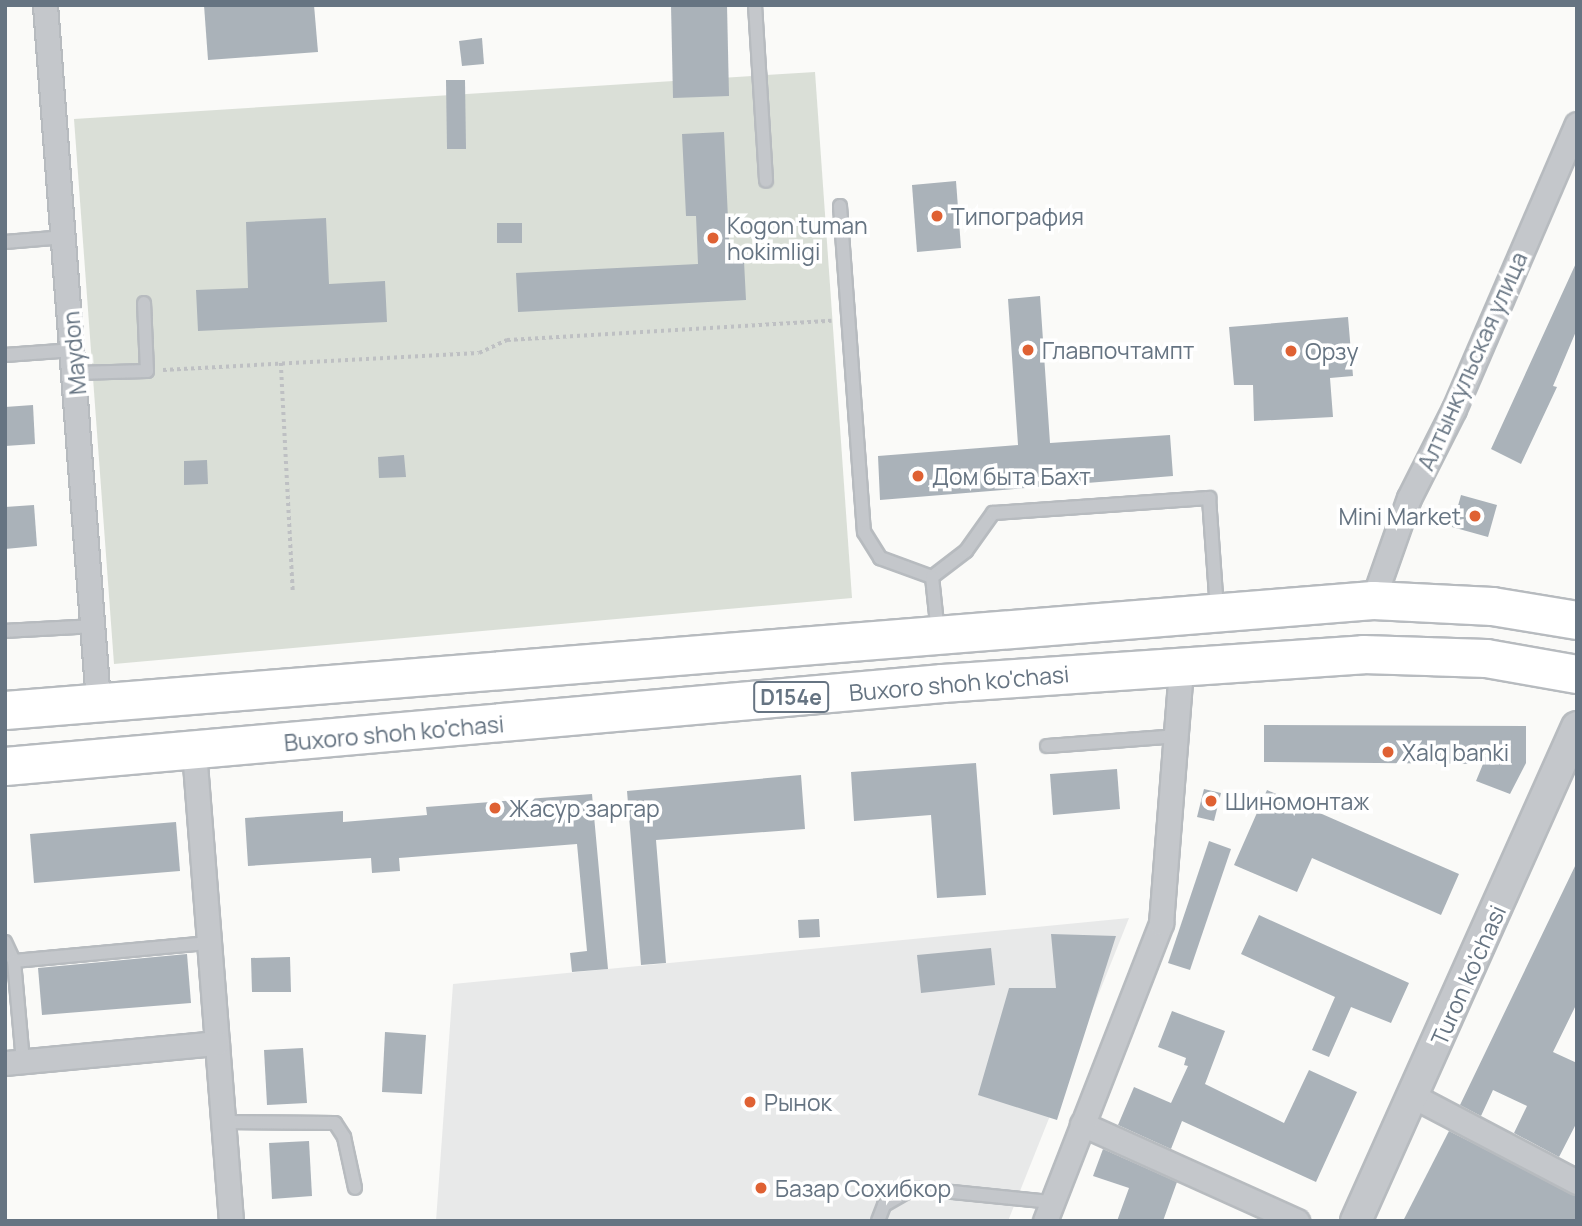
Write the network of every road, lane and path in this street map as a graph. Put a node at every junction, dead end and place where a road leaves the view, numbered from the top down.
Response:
1 (46, 5) edge
2 (755, 5) edge
3 (1577, 124) edge
4 (766, 181) dead end
5 (840, 206) dead end
6 (65, 237) junction
7 (5, 242) edge
8 (144, 303) dead end
9 (849, 320) junction
10 (5, 355) edge
11 (75, 362) junction
12 (281, 363) junction
13 (147, 371) junction
14 (932, 577) junction
15 (293, 593) dead end
16 (1373, 600) junction
17 (1217, 610) junction
18 (1577, 620) edge
19 (94, 626) junction
20 (5, 631) edge
21 (938, 633) junction
22 (1181, 667) junction
23 (1577, 674) edge
24 (942, 683) junction
25 (98, 702) junction
26 (5, 710) edge
27 (1577, 727) edge
28 (1176, 736) junction
29 (1047, 746) dead end
30 (194, 751) junction
31 (103, 758) junction
32 (5, 766) edge
33 (5, 942) edge
34 (209, 943) junction
35 (14, 961) junction
36 (217, 1043) junction
37 (14, 1062) edge
38 (1415, 1097) junction
39 (223, 1122) junction
40 (1083, 1124) junction
41 (1577, 1182) edge
42 (355, 1188) dead end
43 (1048, 1212) edge
44 (232, 1221) edge
45 (878, 1221) edge
46 (1297, 1221) edge
47 (1356, 1221) edge

1 - 6 street, Maydon
2 - 4 lane
3 - 16 street, Алтынкульская улица
5 - 9 lane
6 - 7 lane
6 - 11 street, Maydon
8 - 13 lane
9 - 12 path
9 - 14 lane
10 - 11 lane
11 - 13 lane
11 - 19 street, Maydon
12 - 13 path
12 - 15 path
14 - 17 lane
14 - 21 lane
16 - 17 main road, D154e
16 - 18 main road, D154e
17 - 21 main road, D154e
19 - 20 lane
19 - 25 street, Maydon
21 - 24 main road
21 - 25 main road, D154e
22 - 23 main road, Buxoro shoh ko'chasi / D154e
22 - 24 main road, Buxoro shoh ko'chasi / D154e
22 - 28 street
24 - 30 main road, Buxoro shoh ko'chasi / D154e
25 - 26 main road, D154e
25 - 31 main road
27 - 38 street, Turon ko'chasi
28 - 29 lane
28 - 40 street
30 - 31 main road, Buxoro shoh ko'chasi / D154e
30 - 34 street
31 - 32 main road, Buxoro shoh ko'chasi / D154e
33 - 35 lane
34 - 35 lane
34 - 36 street
35 - 37 lane
36 - 37 street
36 - 39 street
38 - 41 street
38 - 47 street, Turon ko'chasi
39 - 42 lane
39 - 44 street
40 - 43 street
40 - 46 street
43 - 45 lane

